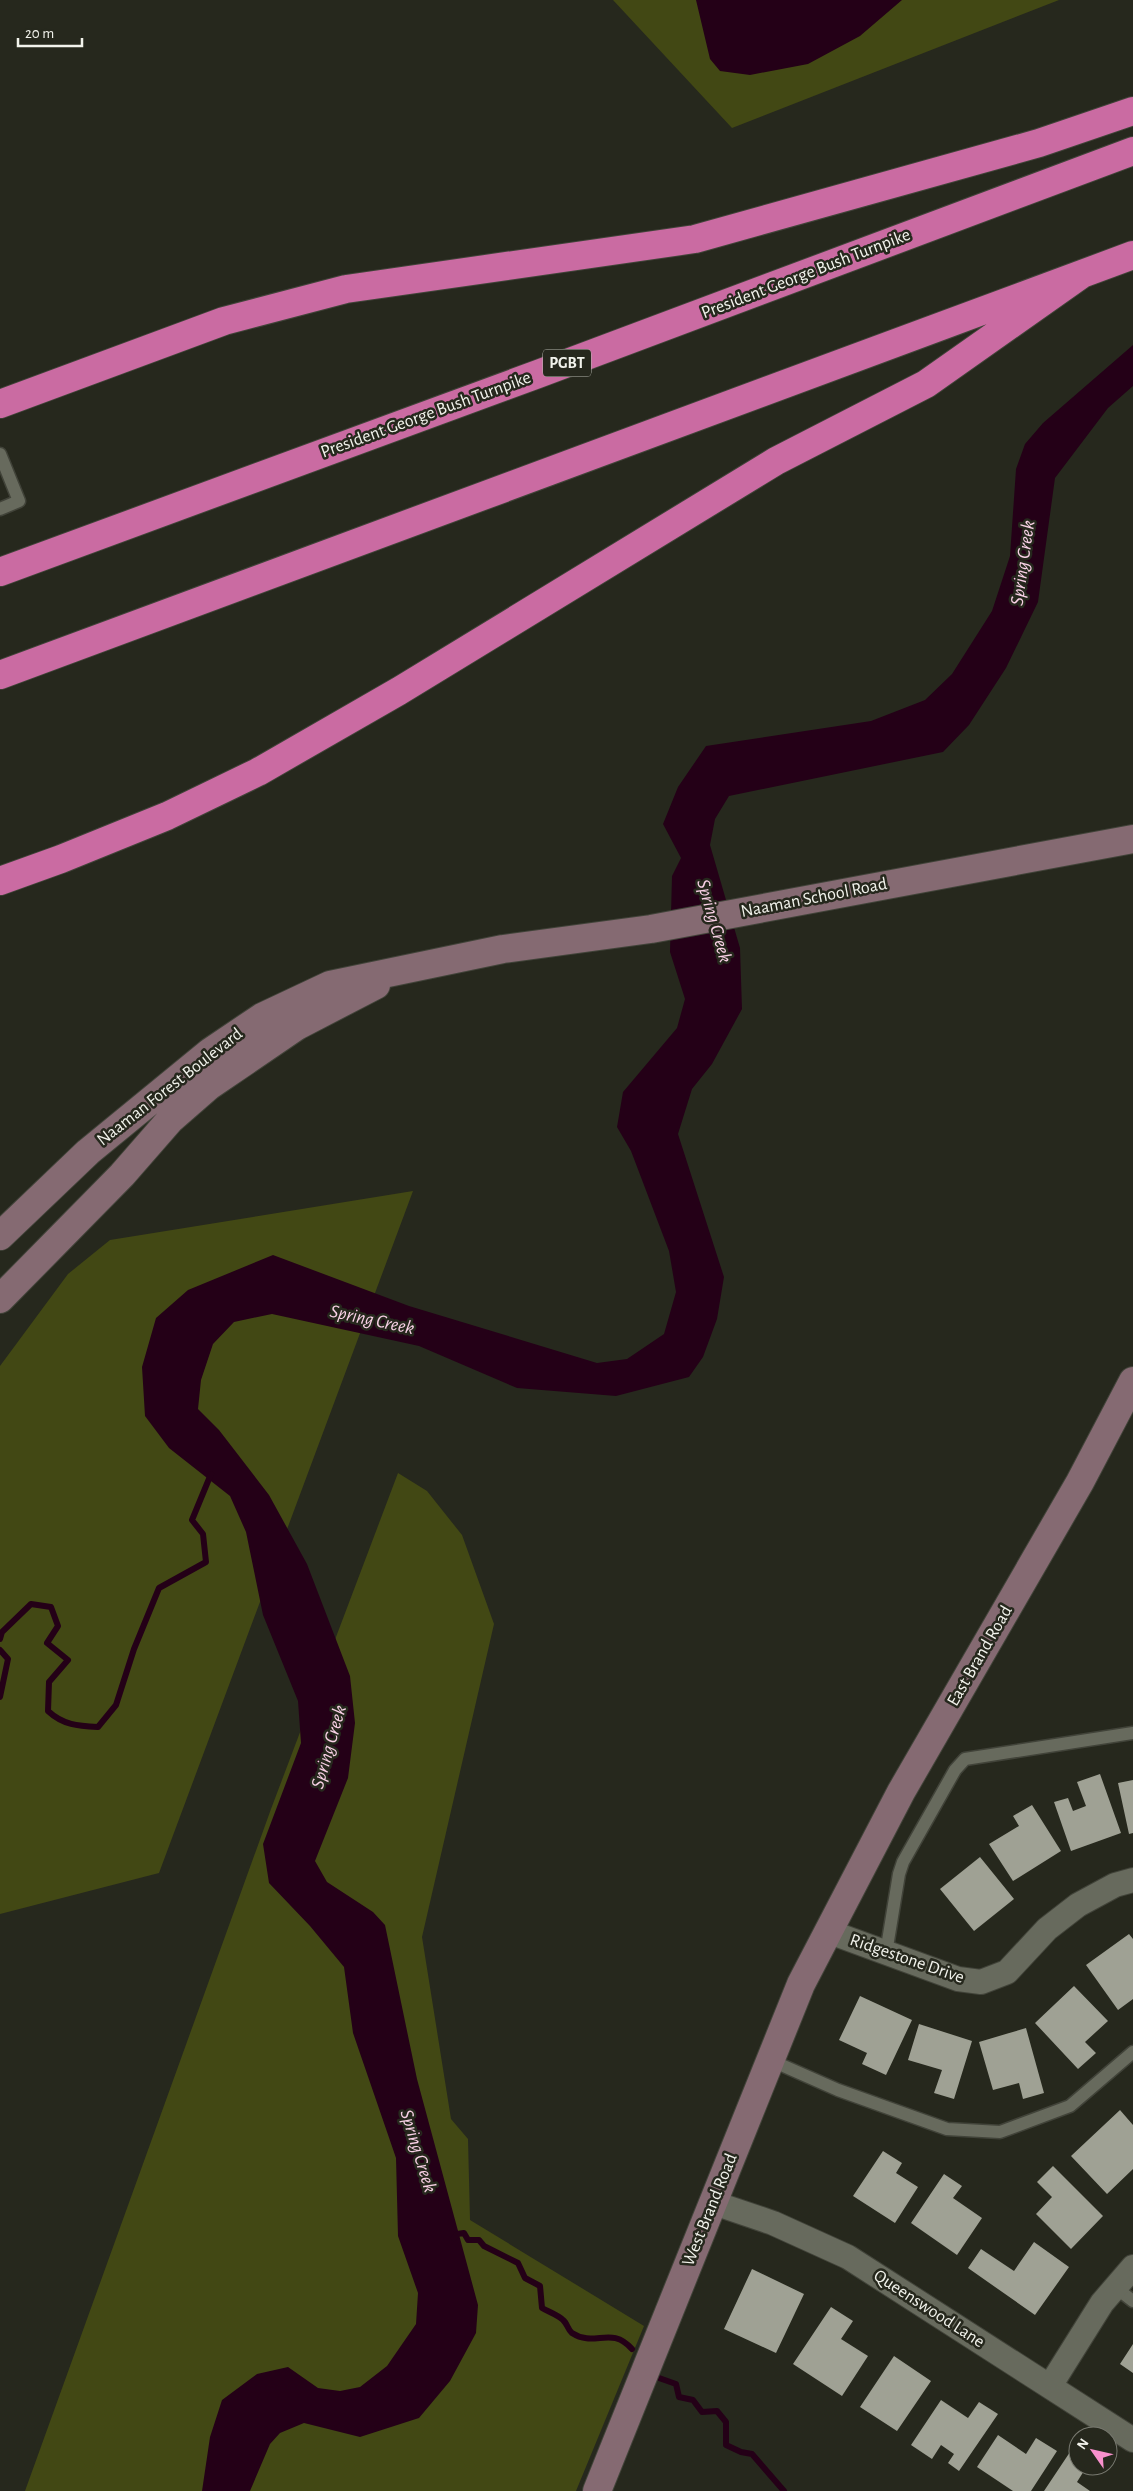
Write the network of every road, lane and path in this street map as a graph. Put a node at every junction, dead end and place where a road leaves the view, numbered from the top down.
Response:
1 (1133, 111) edge
2 (1133, 151) edge
3 (1133, 255) edge
4 (1082, 274) junction
5 (0, 404) edge
6 (0, 454) edge
7 (0, 509) edge
8 (0, 572) edge
9 (0, 675) edge
10 (1133, 839) edge
11 (0, 881) edge
12 (406, 970) junction
13 (0, 1236) edge
14 (0, 1299) edge
15 (1133, 1381) edge
16 (1133, 1733) edge
17 (1133, 1880) edge
18 (827, 1931) junction
19 (886, 1954) junction
20 (1133, 2052) edge
21 (770, 2060) junction
22 (714, 2203) junction
23 (1133, 2267) edge
24 (1124, 2294) edge
25 (1050, 2386) junction
26 (1133, 2440) edge
27 (597, 2491) edge

1 - 5 highway
2 - 8 highway, President George Bush Turnpike / PGBT
3 - 4 highway
4 - 9 highway
4 - 11 highway
6 - 7 lane
10 - 12 main road, Naaman School Road
12 - 13 main road, Naaman Forest Boulevard
12 - 14 main road, Naaman Forest Boulevard
15 - 18 main road, East Brand Road
16 - 19 lane
17 - 19 street, Ridgestone Drive
18 - 19 street, Ridgestone Drive
18 - 21 main road, West Brand Road
20 - 21 lane
21 - 22 main road, West Brand Road
22 - 25 street, Queenswood Lane
22 - 27 main road, West Brand Road
23 - 24 street
24 - 25 street
25 - 26 street, Queenswood Lane

